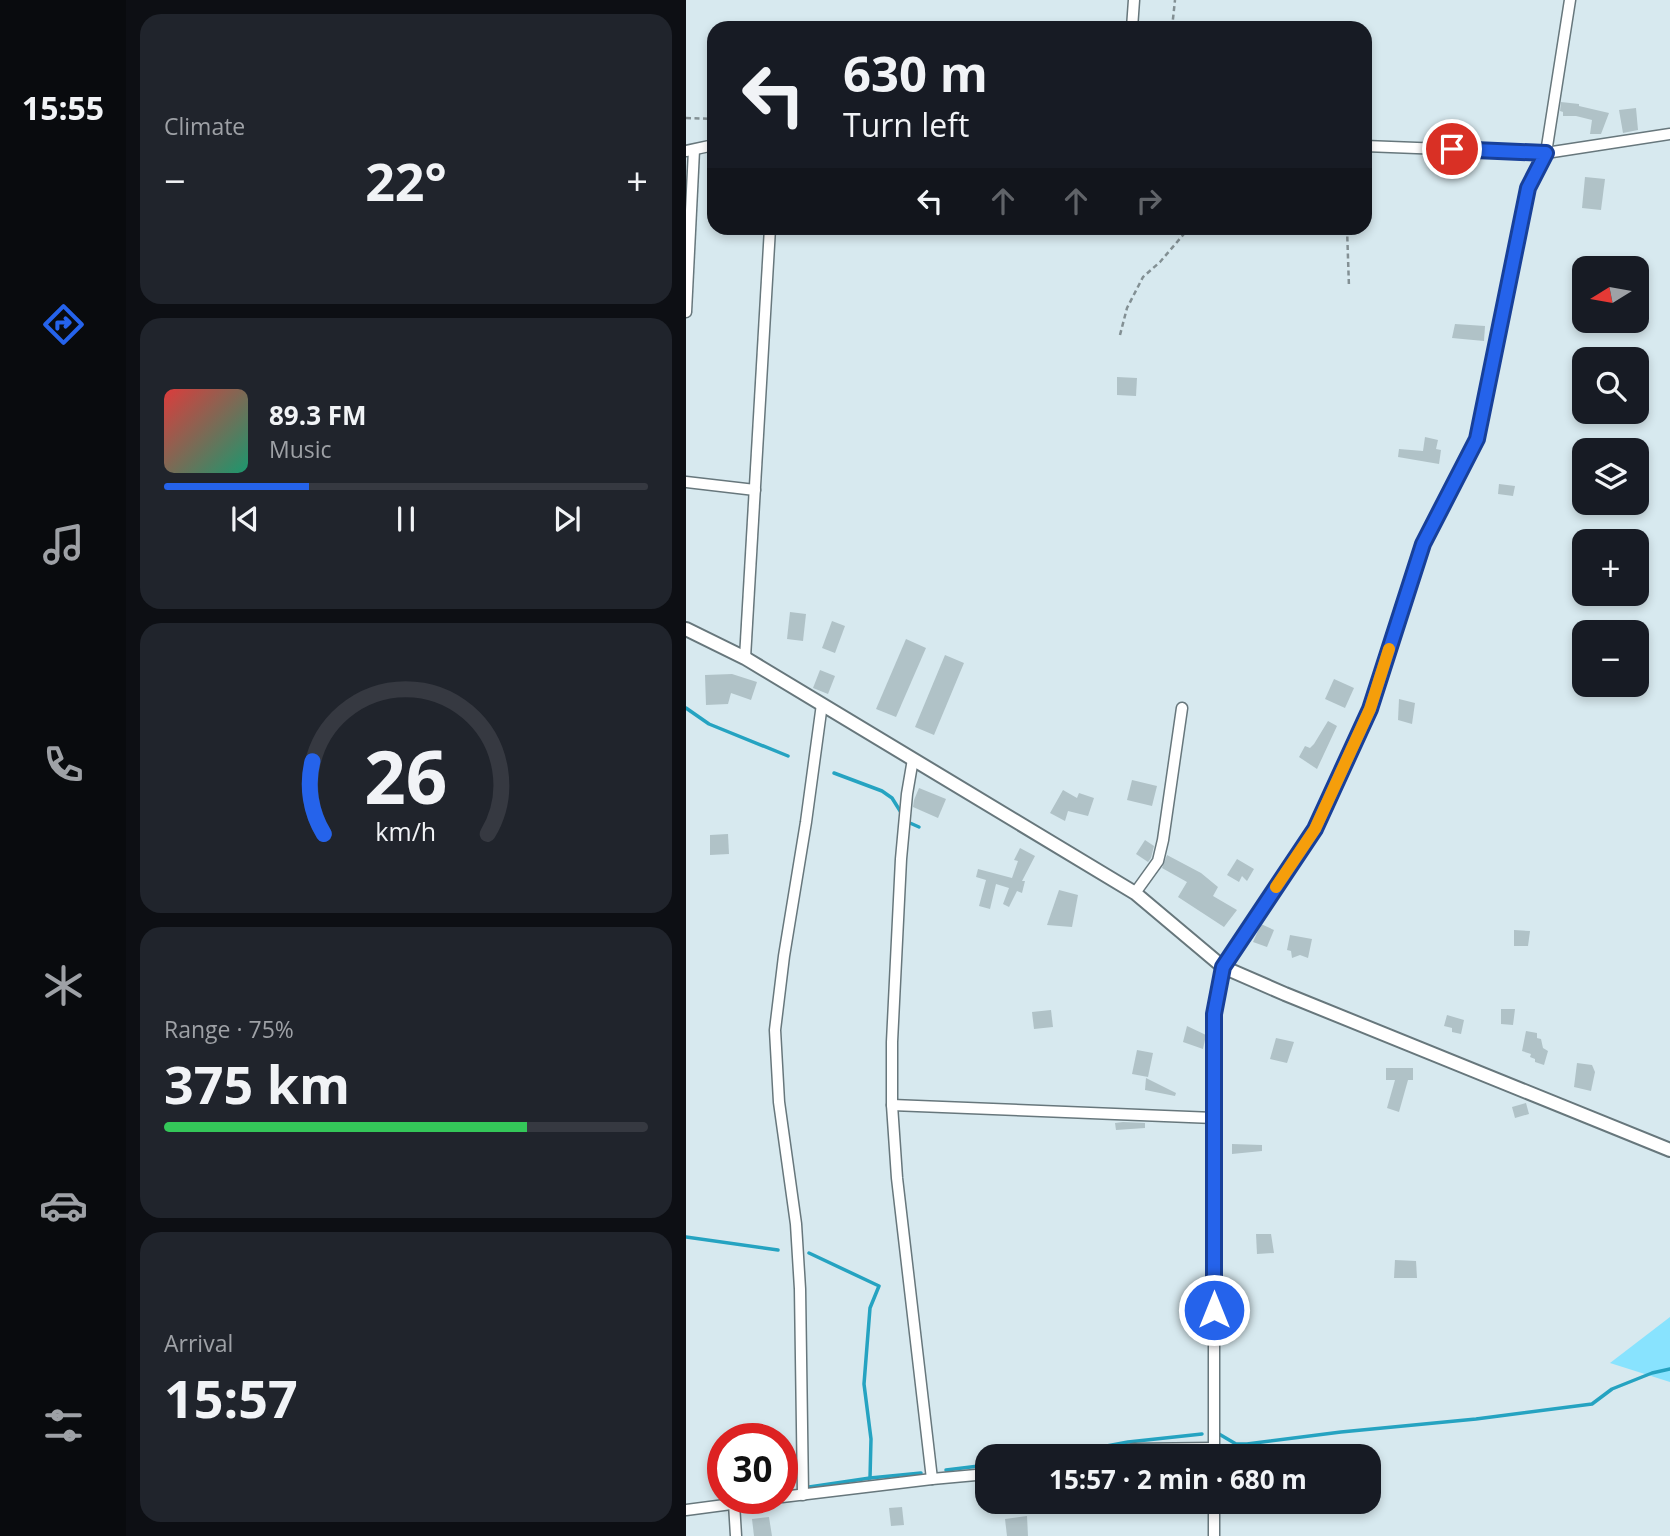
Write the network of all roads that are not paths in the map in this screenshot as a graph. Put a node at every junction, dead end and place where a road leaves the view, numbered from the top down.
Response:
1 (1135, 0) edge
2 (1570, 0) edge
3 (1133, 21) edge
4 (1670, 134) edge
5 (1372, 146) edge
6 (707, 147) edge
7 (690, 151) edge
8 (1546, 153) junction
9 (770, 235) edge
10 (686, 312) edge
11 (686, 482) edge
12 (755, 490) junction
13 (686, 629) edge
14 (745, 658) junction
15 (822, 704) junction
16 (1182, 708) dead end
17 (913, 759) junction
18 (1135, 893) junction
19 (1223, 967) junction
20 (892, 1105) junction
21 (1214, 1118) junction
22 (1670, 1150) edge
23 (1214, 1444) edge
24 (975, 1475) edge
25 (932, 1479) junction
26 (798, 1495) edge
27 (803, 1495) junction
28 (707, 1507) edge
29 (686, 1510) edge
30 (735, 1514) edge
31 (1214, 1514) edge
32 (736, 1536) edge
33 (1214, 1536) edge

1 - 3 street
2 - 8 street
4 - 8 street
5 - 8 street
6 - 7 street
7 - 10 street
8 - 19 street
9 - 12 street
11 - 12 street
12 - 14 street
13 - 14 street
14 - 15 street
15 - 17 street
15 - 27 street
16 - 18 street
17 - 18 street
17 - 20 street
18 - 19 street
19 - 21 street
19 - 22 street
20 - 21 street
20 - 25 street
21 - 23 street
24 - 25 street
25 - 27 street
26 - 27 street
28 - 29 street
30 - 32 street
31 - 33 street

